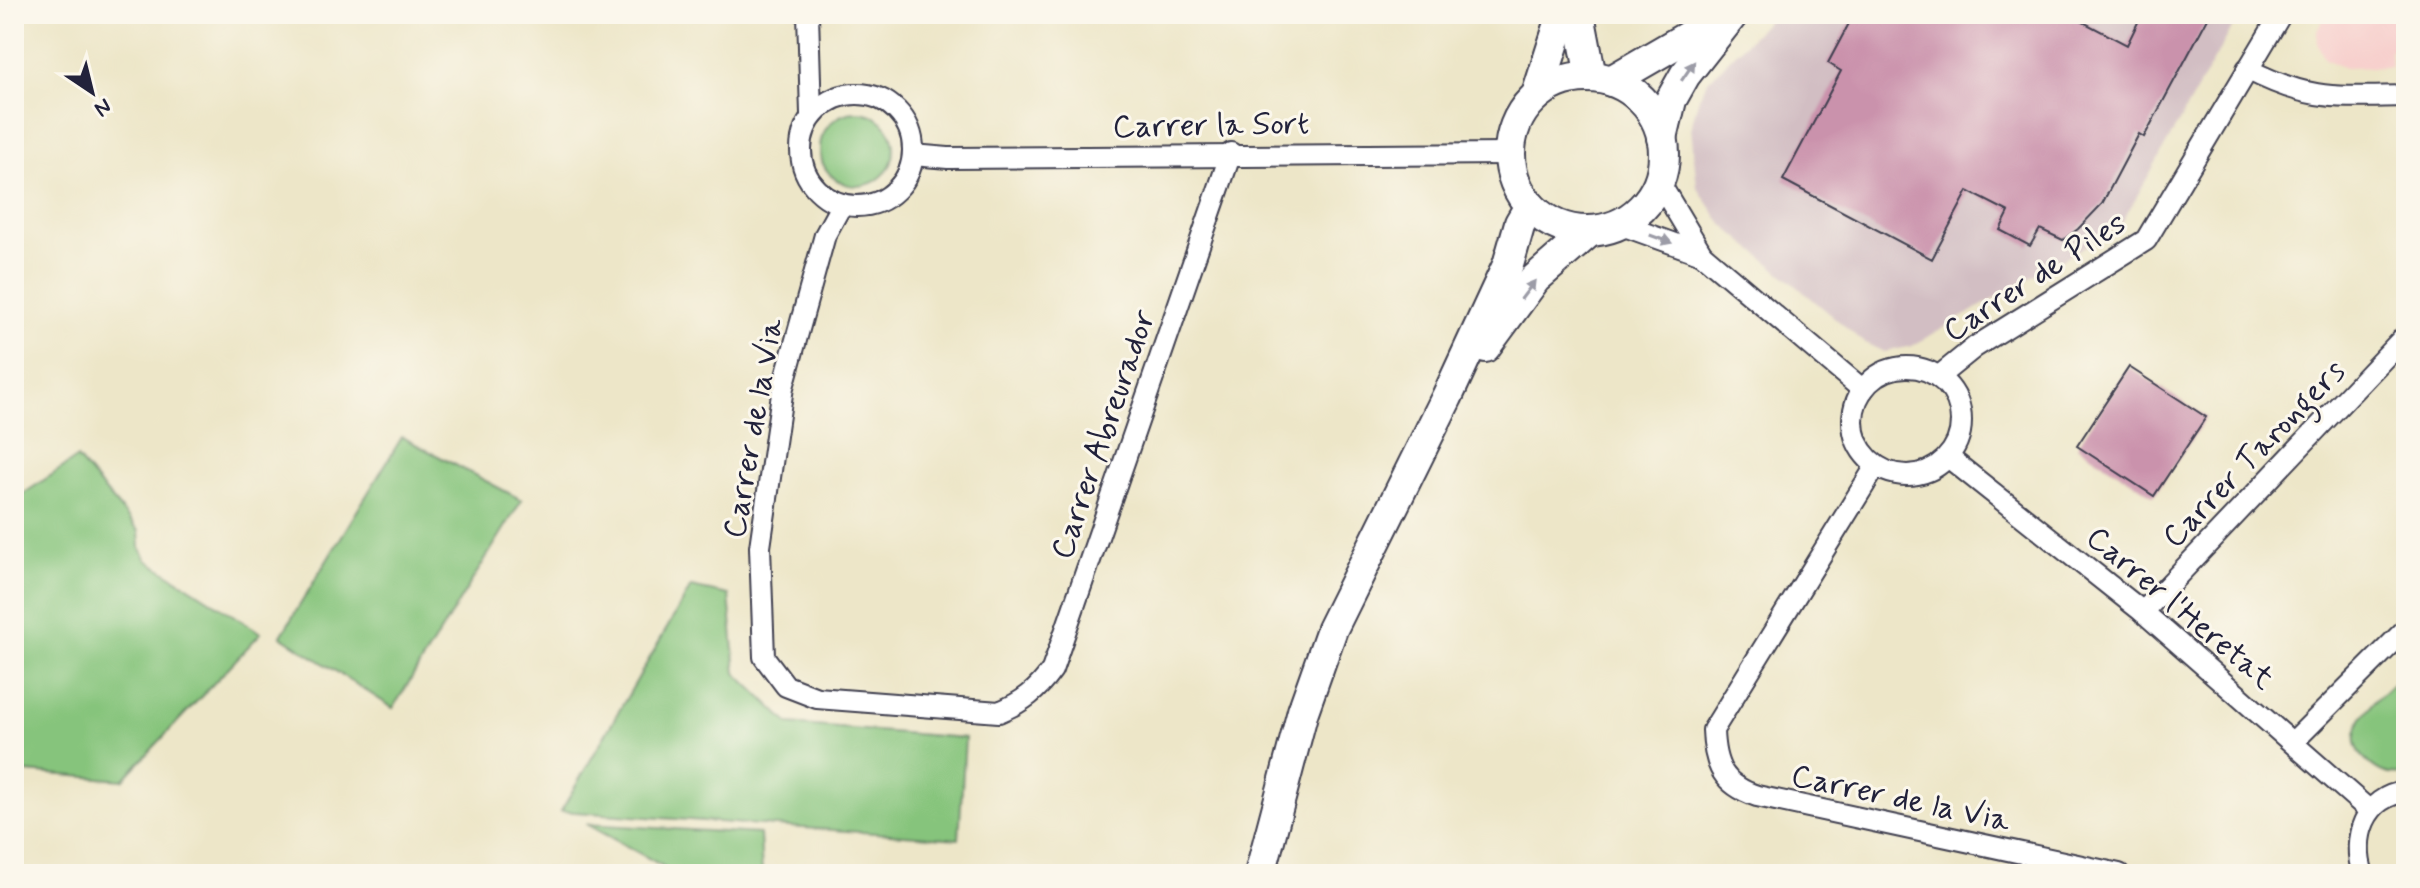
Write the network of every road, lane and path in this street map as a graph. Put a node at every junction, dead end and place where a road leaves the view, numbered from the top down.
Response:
1 (808, 14) edge
2 (1563, 14) edge
3 (1579, 14) edge
4 (1719, 14) edge
5 (1733, 14) edge
6 (2281, 14) edge
7 (2247, 69) junction
8 (1601, 79) junction
9 (1537, 95) junction
10 (2406, 96) edge
11 (811, 114) junction
12 (1662, 138) junction
13 (1231, 153) junction
14 (1510, 154) junction
15 (913, 155) junction
16 (1659, 182) junction
17 (842, 204) junction
18 (1530, 206) junction
19 (1619, 224) junction
20 (1590, 231) junction
21 (1702, 254) junction
22 (2406, 335) edge
23 (1938, 377) junction
24 (1863, 390) junction
25 (1447, 397) junction
26 (1948, 457) junction
27 (1876, 466) junction
28 (2143, 612) junction
29 (2406, 629) edge
30 (999, 712) joint
31 (2294, 741) junction
32 (2406, 792) edge
33 (2370, 811) junction
34 (1260, 874) edge
35 (2119, 874) edge
36 (2363, 874) edge

1 - 11 street
2 - 9 street
3 - 8 street
4 - 8 street
12 -> 5 street
6 - 7 street, Carrer de Piles
7 - 10 street
7 - 23 street, Carrer de Piles
8 - 9 street
8 - 12 street
9 - 14 street
11 - 15 street
11 - 17 street
12 - 16 street
13 - 14 street, Carrer la Sort
13 - 15 street, Carrer la Sort
13 - 30 street, Carrer Abreurador
14 - 18 street
15 - 17 street
16 - 19 street
16 - 21 street
17 - 30 street, Carrer de la Via
18 - 20 street
18 - 25 street
19 - 20 street
19 -> 21 street
25 -> 20 street
21 - 24 street
22 - 28 street, Carrer Tarongers
23 - 24 street
23 - 26 street
24 - 27 street
25 - 34 street
26 - 27 street
26 - 28 street, Carrer l'Heretat
27 - 35 street, Carrer de la Via
28 - 31 street, Carrer l'Heretat
29 - 31 street
31 - 33 street, Carrer l'Heretat
32 - 33 street
33 - 36 street

